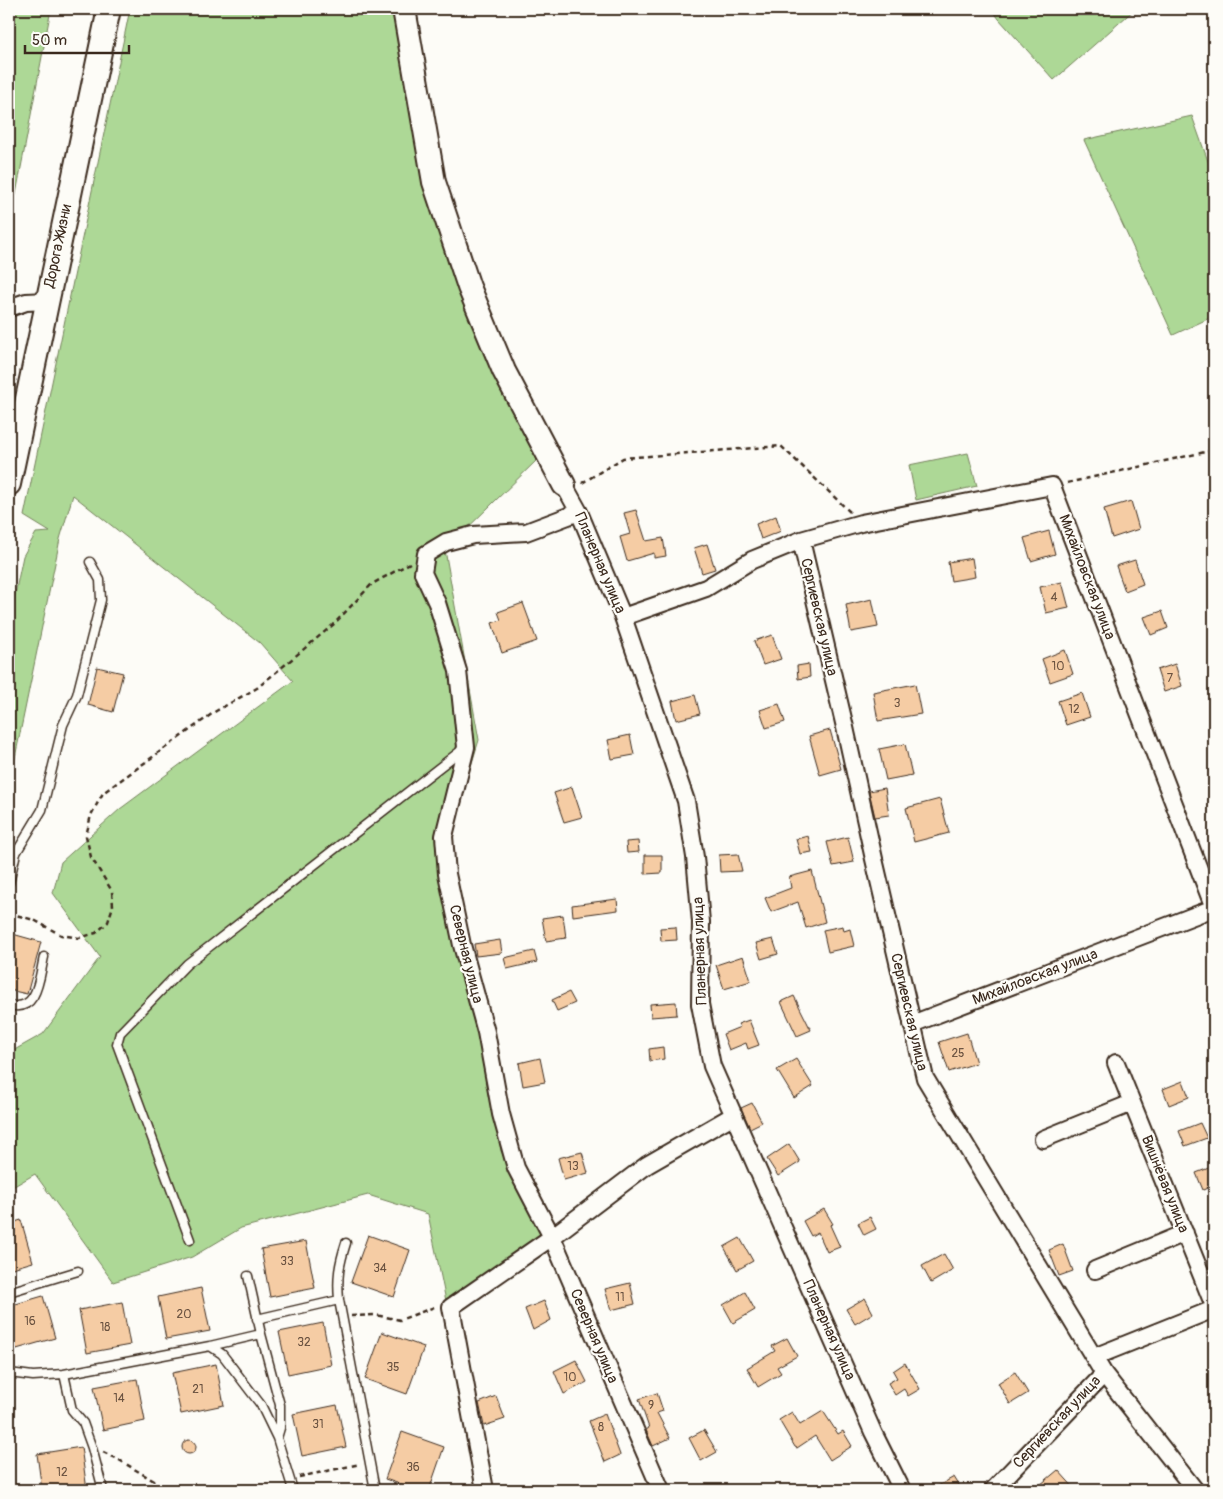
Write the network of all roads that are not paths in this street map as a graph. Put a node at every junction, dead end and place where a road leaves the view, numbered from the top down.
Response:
1 (109, 9) edge
2 (404, 9) edge
3 (47, 301) junction
4 (9, 308) edge
5 (9, 484) edge
6 (566, 488) joint
7 (579, 512) junction
8 (801, 540) junction
9 (90, 562) dead end
10 (623, 617) junction
11 (466, 747) junction
12 (9, 882) edge
13 (1214, 908) edge
14 (44, 957) dead end
15 (9, 1005) edge
16 (912, 1024) junction
17 (1116, 1063) dead end
18 (1132, 1103) junction
19 (734, 1115) junction
20 (1043, 1139) dead end
21 (1185, 1232) junction
22 (552, 1237) junction
23 (190, 1240) dead end
24 (346, 1243) dead end
25 (1095, 1270) dead end
26 (78, 1271) dead end
27 (248, 1276) dead end
28 (9, 1292) edge
29 (339, 1300) junction
30 (1214, 1306) edge
31 (1214, 1310) edge
32 (257, 1319) junction
33 (261, 1334) junction
34 (210, 1346) junction
35 (1098, 1356) junction
36 (9, 1373) edge
37 (64, 1374) junction
38 (1104, 1374) junction
39 (277, 1438) junction
40 (103, 1490) edge
41 (293, 1490) edge
42 (374, 1490) edge
43 (486, 1490) edge
44 (661, 1490) edge
45 (902, 1490) edge
46 (993, 1490) edge
47 (1196, 1490) edge

1 - 3 street, Дорога Жизни
2 - 6 street
3 - 4 street
3 - 5 street, Дорога Жизни
6 - 7 street, Планерная улица
7 - 10 street, Планерная улица
7 - 11 street, Северная улица
8 - 10 street
8 - 13 street, Михайловская улица
8 - 16 street, Сергиевская улица
9 - 12 lane
10 - 19 street, Планерная улица
11 - 22 street, Северная улица
11 - 23 lane
13 - 16 street, Михайловская улица
14 - 15 lane
16 - 35 street, Сергиевская улица
17 - 18 street, Вишнёвая улица
18 - 20 street
18 - 21 street, Вишнёвая улица
19 - 22 street
19 - 45 street, Планерная улица
21 - 25 street
21 - 30 street, Вишнёвая улица
22 - 43 street
22 - 44 street, Северная улица
24 - 29 lane
26 - 28 lane
27 - 32 lane
29 - 32 lane
29 - 42 lane
31 - 35 street
32 - 33 lane
33 - 34 lane
33 - 39 lane
34 - 37 lane
34 - 39 lane
35 - 38 street, Сергиевская улица
36 - 37 lane
37 - 40 lane
38 - 46 street, Сергиевская улица
38 - 47 street
39 - 41 lane

